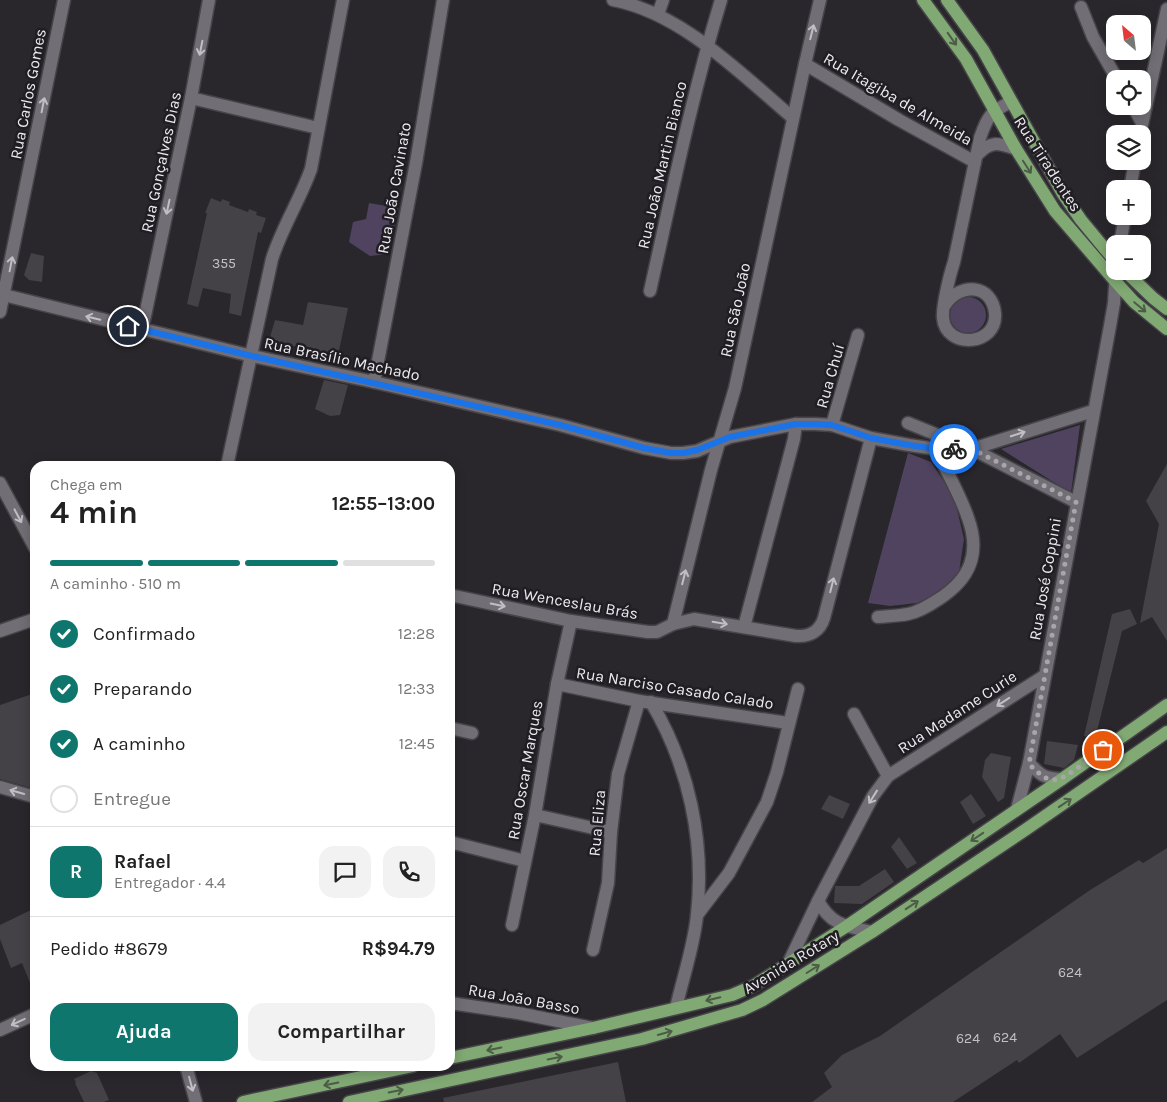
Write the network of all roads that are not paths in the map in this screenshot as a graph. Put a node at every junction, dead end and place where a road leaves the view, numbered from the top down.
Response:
1 (64, 0) edge
2 (210, 0) edge
3 (343, 0) edge
4 (443, 0) edge
5 (619, 0) edge
6 (663, 0) edge
7 (721, 0) edge
8 (820, 0) edge
9 (923, 0) edge
10 (947, 0) edge
11 (1081, 7) dead end
12 (1167, 9) edge
13 (658, 14) junction
14 (707, 46) junction
15 (804, 64) junction
16 (1112, 70) edge
17 (191, 98) junction
18 (1011, 102) junction
19 (995, 110) junction
20 (793, 118) junction
21 (1142, 125) edge
22 (318, 128) junction
23 (1016, 149) junction
24 (976, 159) junction
25 (1106, 250) edge
26 (954, 262) junction
27 (1106, 266) edge
28 (1116, 280) edge
29 (1118, 280) edge
30 (1134, 280) edge
31 (650, 290) dead end
32 (964, 290) junction
33 (2, 295) edge
34 (945, 305) junction
35 (1167, 309) edge
36 (0, 312) edge
37 (1167, 328) edge
38 (142, 330) junction
39 (858, 335) dead end
40 (252, 356) junction
41 (374, 382) junction
42 (1093, 411) junction
43 (796, 424) junction
44 (908, 424) dead end
45 (832, 425) junction
46 (871, 438) junction
47 (719, 442) junction
48 (936, 449) junction
49 (972, 449) junction
50 (678, 453) junction
51 (228, 461) edge
52 (711, 470) junction
53 (0, 483) edge
54 (1076, 502) junction
55 (30, 539) edge
56 (455, 596) edge
57 (878, 617) dead end
58 (571, 620) junction
59 (30, 621) edge
60 (673, 624) junction
61 (744, 627) junction
62 (0, 631) edge
63 (1044, 676) junction
64 (557, 684) junction
65 (798, 689) dead end
66 (645, 702) junction
67 (1167, 705) edge
68 (854, 714) dead end
69 (788, 722) junction
70 (455, 729) edge
71 (1167, 732) edge
72 (472, 733) dead end
73 (1029, 764) junction
74 (888, 776) junction
75 (1062, 780) junction
76 (0, 787) edge
77 (30, 796) edge
78 (1017, 809) junction
79 (535, 815) junction
80 (611, 832) junction
81 (455, 843) edge
82 (525, 861) junction
83 (818, 901) junction
84 (697, 915) junction
85 (512, 925) dead end
86 (847, 926) junction
87 (872, 932) junction
88 (593, 950) dead end
89 (788, 964) junction
90 (455, 1003) edge
91 (676, 1008) junction
92 (30, 1016) edge
93 (593, 1028) junction
94 (0, 1030) edge
95 (455, 1057) edge
96 (187, 1071) edge
97 (389, 1071) edge
98 (196, 1102) edge
99 (243, 1102) edge
100 (349, 1102) edge

33 -> 1 street, Rua Carlos Gomes
2 -> 17 street, Rua Gonçalves Dias
3 - 22 street
4 - 41 street, Rua João Cavinato
5 - 13 street
6 - 13 street
7 - 14 street, Rua João Martin Bianco
15 -> 8 street, Rua São João
9 -> 19 main road, Rua Tiradentes
10 - 18 main road, Rua Tiradentes
11 - 16 street
12 - 21 street
13 - 14 street
14 - 20 street
14 - 31 street, Rua João Martin Bianco
15 - 20 street, Rua São João
15 - 24 street, Rua Itagiba de Almeida
17 - 22 street
17 -> 38 street, Rua Gonçalves Dias
18 - 19 street
18 - 25 main road, Rua Tiradentes
19 - 23 main road, Rua Tiradentes
19 - 24 street
20 - 47 street, Rua São João
22 - 40 street
23 - 24 street
23 -> 27 main road, Rua Tiradentes
24 - 26 street
26 - 32 street
26 - 34 street
28 - 42 street, Rua José Coppini
29 -> 37 main road, Rua Tiradentes
30 - 35 main road
32 - 34 street
32 - 34 street
33 - 36 street, Rua Carlos Gomes
38 -> 33 street, Rua Brasílio Machado
38 - 40 street, Rua Brasílio Machado
39 - 45 street, Rua Chuí
40 - 41 street, Rua Brasílio Machado
40 - 51 street
41 - 50 street, Rua Brasílio Machado
49 -> 42 street
42 - 54 street, Rua José Coppini
43 - 45 street, Rua Brasílio Machado
43 - 47 street, Rua Brasílio Machado
43 - 61 street
44 - 49 street
45 - 46 street, Rua Brasílio Machado
46 - 48 street, Rua Brasílio Machado
61 -> 46 street, Rua Wenceslau Brás
47 - 50 street, Rua Brasílio Machado
47 - 52 street, Rua São João
48 - 49 street, Rua Brasílio Machado
48 - 57 street
49 - 54 street
50 - 52 street, Rua Brasílio Machado
60 -> 52 street, Rua São João
53 -> 55 street
54 - 63 street, Rua José Coppini
56 -> 58 street, Rua Wenceslau Brás
58 - 60 street, Rua Wenceslau Brás
58 - 64 street, Rua Oscar Marques
59 - 62 street
60 -> 61 street, Rua Wenceslau Brás
63 - 73 street, Rua José Coppini
63 -> 74 street, Rua Madame Curie
64 - 66 street, Rua Narciso Casado Calado
64 - 79 street, Rua Oscar Marques
65 - 69 street
66 - 69 street, Rua Narciso Casado Calado
66 - 80 street, Rua Eliza
66 - 84 street
67 - 75 main road, Avenida Rotary
68 - 74 street, Rua Madame Curie
69 - 84 street
70 - 72 street
87 -> 71 main road, Avenida Rotary
73 - 75 street
73 - 78 street, Rua José Coppini
74 -> 83 street, Rua Madame Curie
75 - 78 main road, Avenida Rotary
77 -> 76 street
78 -> 86 main road, Avenida Rotary
79 - 80 street
79 - 82 street, Rua Oscar Marques
80 - 88 street, Rua Eliza
81 - 82 street
82 - 85 street, Rua Oscar Marques
83 - 86 street
83 - 89 street, Rua Madame Curie
84 - 91 street
86 - 87 street
86 - 89 main road, Avenida Rotary
100 -> 87 main road, Avenida Rotary
89 -> 91 main road, Avenida Rotary
90 - 93 street, Rua João Basso
91 - 93 main road, Avenida Rotary
92 -> 94 street
93 -> 95 main road, Avenida Rotary
96 -> 98 street
97 -> 99 main road

